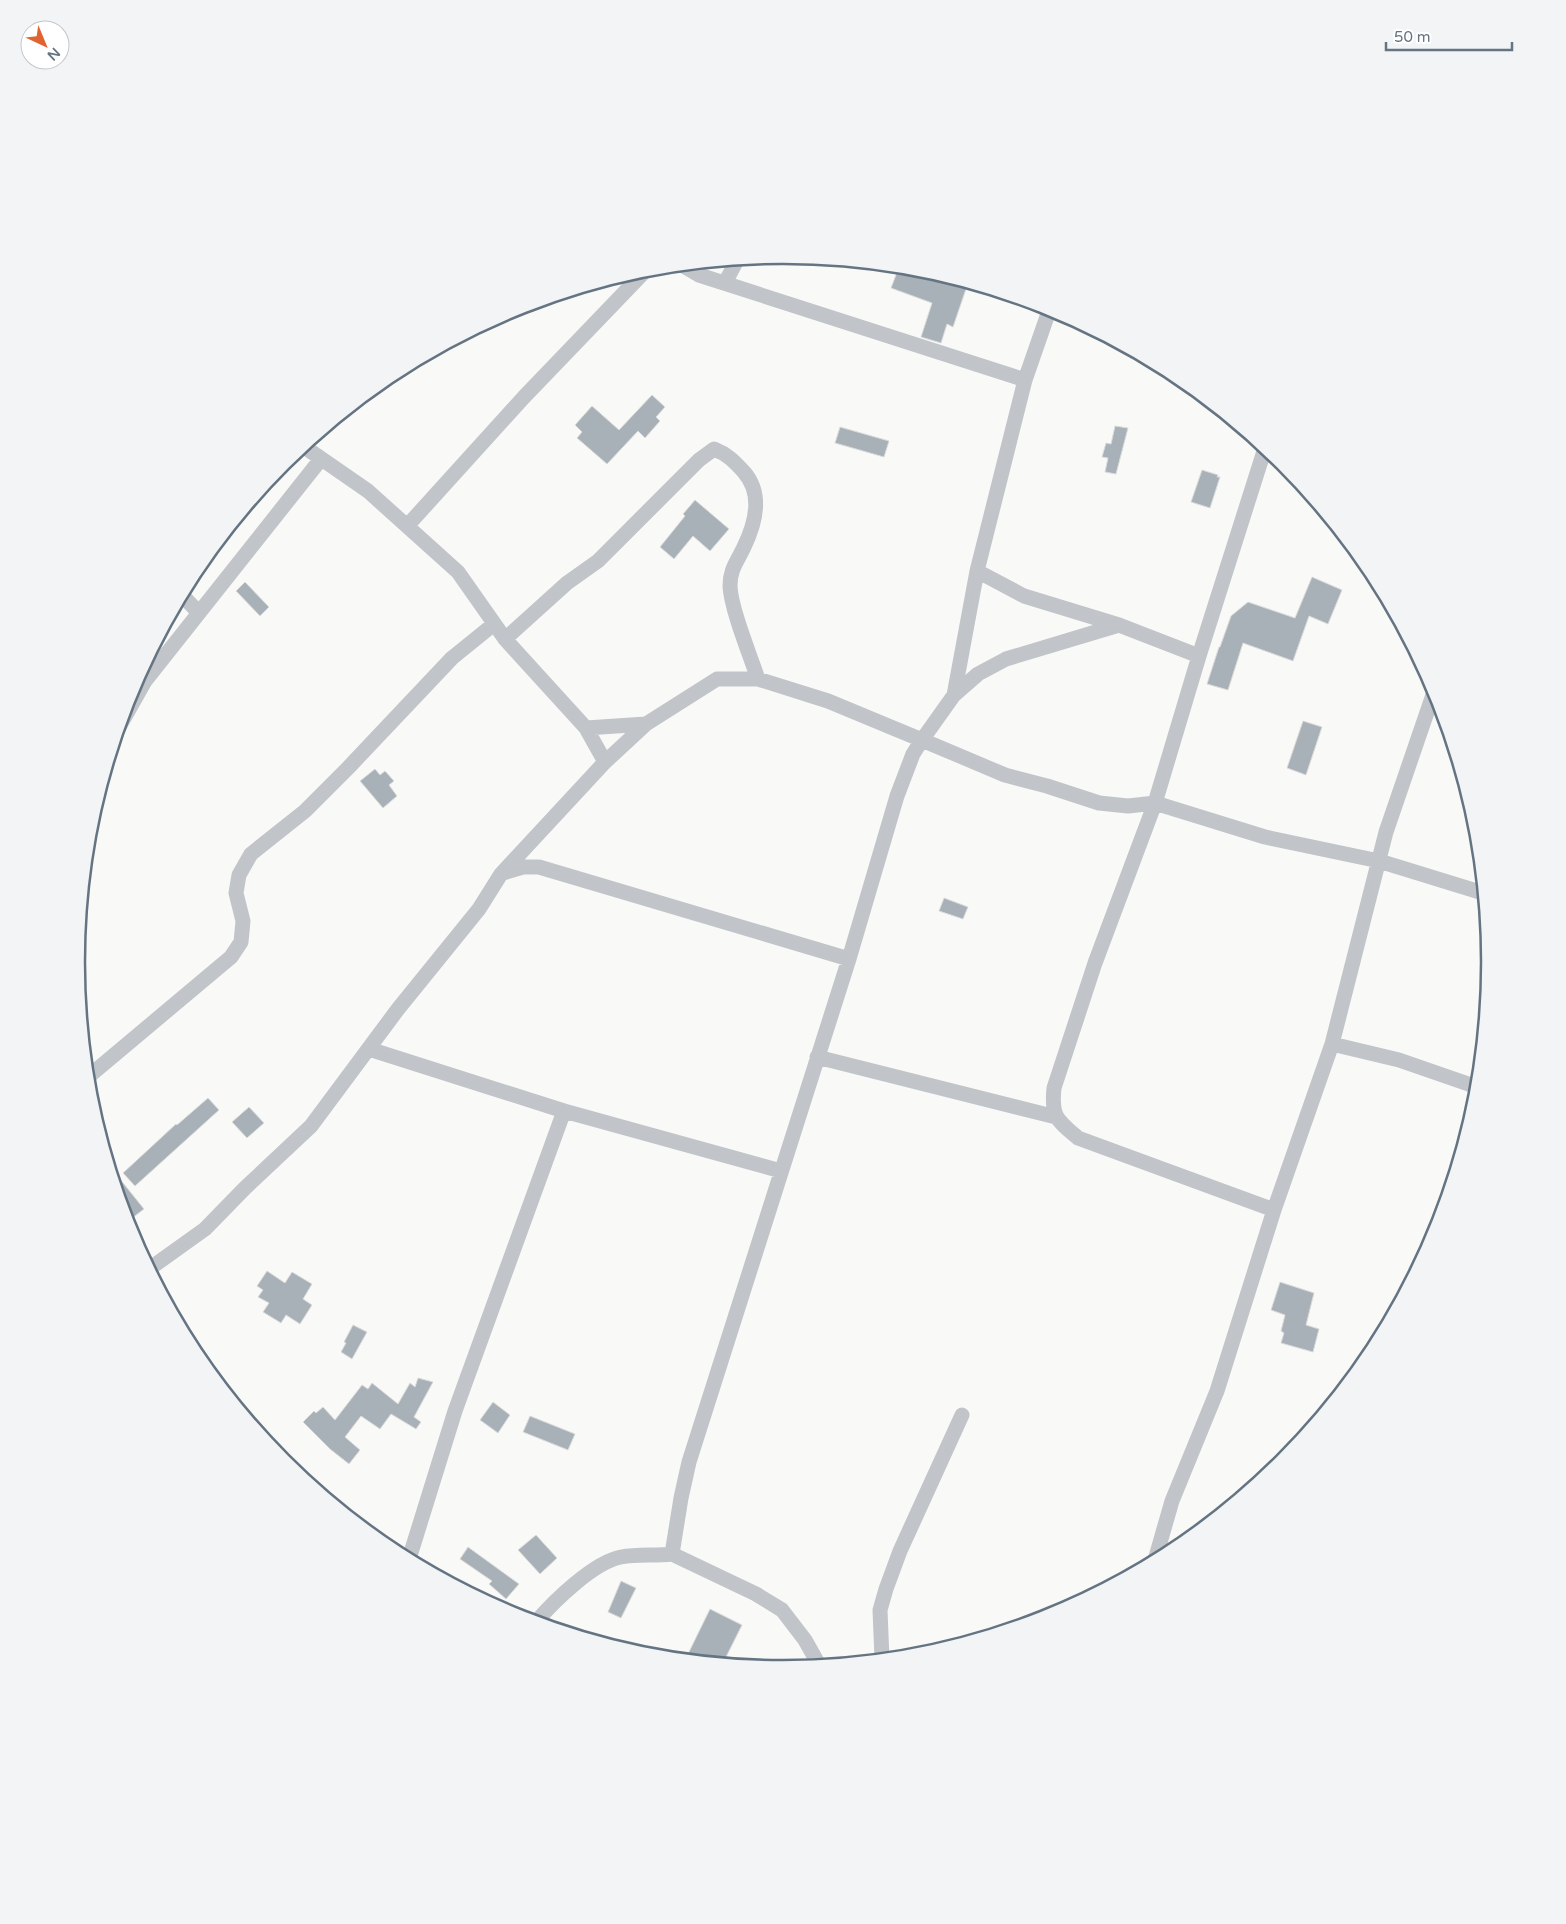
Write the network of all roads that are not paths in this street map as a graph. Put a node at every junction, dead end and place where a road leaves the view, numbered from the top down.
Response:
1 (734, 265) edge
2 (691, 270) edge
3 (637, 279) edge
4 (725, 282) junction
5 (1047, 316) edge
6 (1025, 380) junction
7 (309, 450) edge
8 (1263, 455) edge
9 (321, 459) junction
10 (408, 525) junction
11 (977, 572) junction
12 (187, 600) edge
13 (199, 613) junction
14 (494, 624) junction
15 (1119, 625) junction
16 (506, 638) junction
17 (1199, 656) junction
18 (758, 678) junction
19 (142, 687) edge
20 (954, 695) junction
21 (1431, 702) edge
22 (646, 724) junction
23 (586, 728) junction
24 (922, 740) junction
25 (605, 762) junction
26 (1156, 803) junction
27 (531, 841) junction
28 (1379, 861) junction
29 (539, 867) junction
30 (501, 874) junction
31 (1477, 891) edge
32 (849, 960) junction
33 (1332, 1044) junction
34 (370, 1049) junction
35 (817, 1058) junction
36 (94, 1072) edge
37 (1470, 1085) edge
38 (564, 1110) junction
39 (1056, 1118) junction
40 (781, 1171) junction
41 (1274, 1210) junction
42 (154, 1265) edge
43 (962, 1415) dead end
44 (1158, 1550) edge
45 (411, 1552) edge
46 (672, 1554) junction
47 (542, 1616) edge
48 (882, 1653) edge
49 (815, 1659) edge

1 - 4 street
2 - 4 street
3 - 10 street
4 - 6 street
5 - 6 street
6 - 11 street
7 - 9 street
8 - 17 street
9 - 10 street
9 - 13 street
10 - 14 street
11 - 15 street
11 - 20 street
12 - 13 street
13 - 19 street
14 - 16 street
14 - 36 street
15 - 17 street
15 - 20 street
16 - 18 street
16 - 23 street
17 - 26 street
18 - 22 street
18 - 24 street
20 - 24 street
21 - 28 street
22 - 23 street
22 - 25 street
23 - 25 street
24 - 26 street
24 - 32 street
25 - 27 street
26 - 28 street
26 - 39 street
27 - 29 street
27 - 30 street
28 - 31 street
28 - 33 street
29 - 30 street
29 - 32 street
30 - 34 street
32 - 35 street
33 - 37 street
33 - 41 street
34 - 38 street
34 - 42 street
35 - 39 street
35 - 40 street
38 - 40 street
38 - 45 street
39 - 41 street
40 - 46 street
41 - 44 street
43 - 48 street
46 - 47 street
46 - 49 street

